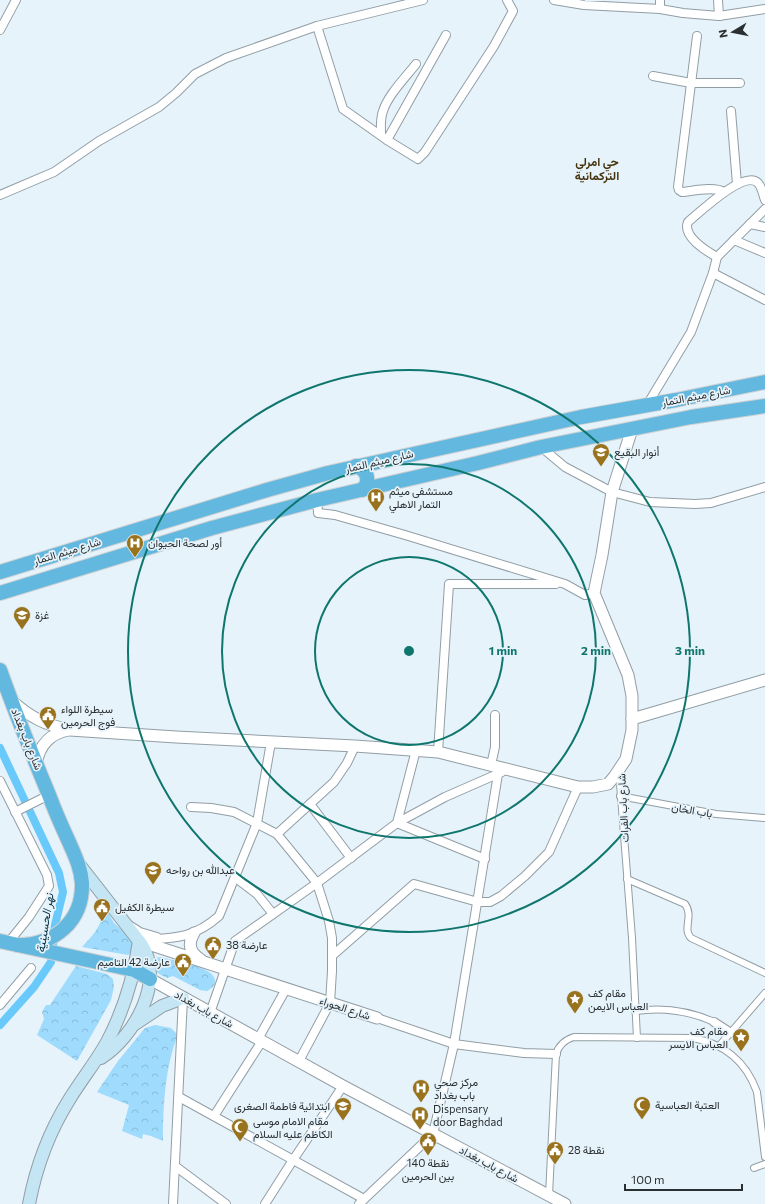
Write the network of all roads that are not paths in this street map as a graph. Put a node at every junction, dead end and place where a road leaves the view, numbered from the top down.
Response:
1 (16, 0) edge
2 (423, 0) edge
3 (507, 0) edge
4 (554, 0) edge
5 (660, 0) edge
6 (718, 0) edge
7 (584, 3) edge
8 (616, 3) edge
9 (660, 9) junction
10 (765, 9) edge
11 (720, 16) junction
12 (317, 26) junction
13 (0, 30) edge
14 (446, 35) dead end
15 (697, 36) dead end
16 (416, 64) dead end
17 (653, 76) dead end
18 (691, 83) junction
19 (740, 83) dead end
20 (731, 111) dead end
21 (384, 138) junction
22 (737, 184) junction
23 (724, 192) junction
24 (0, 196) edge
25 (765, 200) edge
26 (765, 209) edge
27 (750, 224) junction
28 (765, 227) edge
29 (734, 240) junction
30 (765, 253) edge
31 (717, 257) junction
32 (713, 273) junction
33 (765, 300) edge
34 (765, 382) edge
35 (717, 391) junction
36 (690, 397) junction
37 (647, 405) junction
38 (765, 406) edge
39 (721, 412) junction
40 (691, 418) junction
41 (632, 429) junction
42 (541, 447) junction
43 (392, 458) junction
44 (356, 466) junction
45 (399, 481) junction
46 (765, 487) edge
47 (362, 490) junction
48 (612, 492) junction
49 (317, 500) junction
50 (0, 572) edge
51 (565, 584) junction
52 (0, 593) edge
53 (594, 593) junction
54 (0, 670) edge
55 (765, 680) edge
56 (6, 694) edge
57 (495, 715) dead end
58 (632, 719) junction
59 (70, 730) junction
60 (271, 742) junction
61 (355, 746) junction
62 (416, 750) junction
63 (438, 752) junction
64 (36, 763) junction
65 (490, 765) junction
66 (619, 771) junction
67 (502, 772) junction
68 (0, 781) edge
69 (578, 787) junction
70 (620, 796) junction
71 (43, 798) junction
72 (310, 804) junction
73 (191, 807) dead end
74 (15, 812) junction
75 (765, 818) edge
76 (257, 823) junction
77 (397, 823) junction
78 (277, 834) junction
79 (351, 858) junction
80 (485, 859) junction
81 (78, 863) junction
82 (236, 878) junction
83 (627, 878) junction
84 (317, 883) junction
85 (478, 902) junction
86 (273, 914) junction
87 (123, 921) junction
88 (194, 933) junction
89 (174, 938) junction
90 (139, 941) junction
91 (17, 944) edge
92 (333, 955) junction
93 (203, 962) junction
94 (31, 968) dead end
95 (226, 969) junction
96 (134, 970) junction
97 (765, 973) edge
98 (150, 979) junction
99 (286, 988) junction
100 (765, 993) edge
101 (183, 998) junction
102 (330, 1003) junction
103 (0, 1005) edge
104 (635, 1011) junction
105 (210, 1012) junction
106 (376, 1018) joint
107 (714, 1022) joint
108 (132, 1026) junction
109 (731, 1033) junction
110 (637, 1038) junction
111 (260, 1040) junction
112 (454, 1044) junction
113 (719, 1046) junction
114 (556, 1054) junction
115 (96, 1061) junction
116 (299, 1062) junction
117 (343, 1086) junction
118 (178, 1097) junction
119 (762, 1111) edge
120 (214, 1116) junction
121 (433, 1134) junction
122 (764, 1139) edge
123 (765, 1157) edge
124 (293, 1160) junction
125 (765, 1164) edge
126 (175, 1166) junction
127 (754, 1168) dead end
128 (549, 1195) junction
129 (362, 1201) edge
130 (29, 1204) edge
131 (173, 1204) edge
132 (226, 1204) edge
133 (265, 1204) edge
134 (565, 1204) edge

1 - 13 street
2 - 12 street
3 - 21 street
4 - 7 street
5 - 9 street
6 - 11 street
7 - 8 street
8 - 9 street
9 - 11 street
10 - 11 street
12 - 21 street
12 - 24 street
14 - 21 street
15 - 18 street
16 - 21 street
17 - 18 street
18 - 19 street
18 - 23 street
20 - 22 street
22 - 23 street
22 - 25 street
23 - 31 street
26 - 27 street
27 - 28 street
27 - 29 street
29 - 30 street
29 - 31 street
31 - 32 street
32 - 33 street
32 - 37 street
34 - 35 highway, شارع ميثم التمار
35 - 36 highway, شارع ميثم التمار
35 - 39 highway
36 - 37 highway, شارع ميثم التمار
36 - 40 highway
37 - 43 highway, شارع ميثم التمار
38 - 39 highway, شارع ميثم التمار
39 - 40 highway, شارع ميثم التمار
40 - 41 highway, شارع ميثم التمار
41 - 42 highway, شارع ميثم التمار
41 - 48 street
42 - 45 highway, شارع ميثم التمار
42 - 48 street
43 - 44 highway, شارع ميثم التمار
43 - 45 highway
44 - 47 highway
44 - 50 highway, شارع ميثم التمار
45 - 47 highway, شارع ميثم التمار
46 - 48 street
47 - 49 highway, شارع ميثم التمار
48 - 53 street
49 - 51 street
49 - 52 highway, شارع ميثم التمار
51 - 53 street
51 - 63 street
53 - 58 street, شارع باب الفرات
54 - 56 highway, شارع باب بغداد
55 - 58 street
56 - 59 street
56 - 64 highway, شارع باب بغداد
57 - 65 street
58 - 66 street, شارع باب الفرات
59 - 60 street
59 - 64 street
60 - 61 street
60 - 76 street
61 - 62 street
61 - 72 street
62 - 63 street
62 - 77 street
63 - 65 street
64 - 71 highway, شارع باب بغداد
65 - 67 street
66 - 69 street
66 - 70 street, شارع باب الفرات
67 - 69 street
67 - 77 street
67 - 80 street
68 - 74 street
69 - 85 street
70 - 75 street, باب الخان
70 - 83 street, شارع باب الفرات
71 - 74 street
71 - 81 highway, شارع باب بغداد
72 - 78 street
72 - 79 street
73 - 76 street
74 - 91 street
76 - 78 street
76 - 82 street
77 - 79 street
77 - 80 street
78 - 84 street
79 - 84 street
80 - 85 street
81 - 87 main road, شارع باب بغداد
81 - 91 highway
82 - 86 street
82 - 88 street
83 - 97 street
83 - 104 street, شارع باب الفرات
84 - 86 street
84 - 92 street
85 - 92 street
85 - 112 street
86 - 95 street
87 - 89 street
87 - 90 main road, شارع باب بغداد
88 - 89 street
88 - 93 street
89 - 90 street
90 - 93 street, شارع الحوراء
90 - 96 main road
90 - 98 main road, شارع باب بغداد
91 - 96 highway
92 - 102 street
93 - 95 street, شارع الحوراء
94 - 103 street
95 - 99 street, شارع الحوراء
95 - 105 street
96 - 98 highway
96 - 115 main road
98 - 101 street, شارع باب بغداد
98 - 108 main road
99 - 102 street, شارع الحوراء
99 - 111 street
100 - 109 street
101 - 105 street, شارع باب بغداد
101 - 108 main road
101 - 118 street
102 - 106 street, شارع الحوراء
102 - 116 street
104 - 107 street
104 - 110 street, شارع باب الفرات
105 - 111 street, شارع باب بغداد
106 - 112 street, شارع الحوراء
107 - 109 street
108 - 115 main road
109 - 113 street
110 - 113 street
110 - 114 street
111 - 116 street, شارع باب بغداد
111 - 120 street
112 - 114 street, شارع الحوراء
112 - 121 street
113 - 119 street
114 - 128 street
115 - 130 main road
116 - 117 street, شارع باب بغداد
117 - 121 street, شارع باب بغداد
117 - 124 street
118 - 120 street
118 - 126 street
119 - 122 street
120 - 124 street
121 - 128 street, شارع باب بغداد
121 - 129 street
122 - 123 street
124 - 129 street
124 - 133 street
125 - 127 street
126 - 131 street
126 - 132 street
128 - 134 street, شارع باب بغداد

